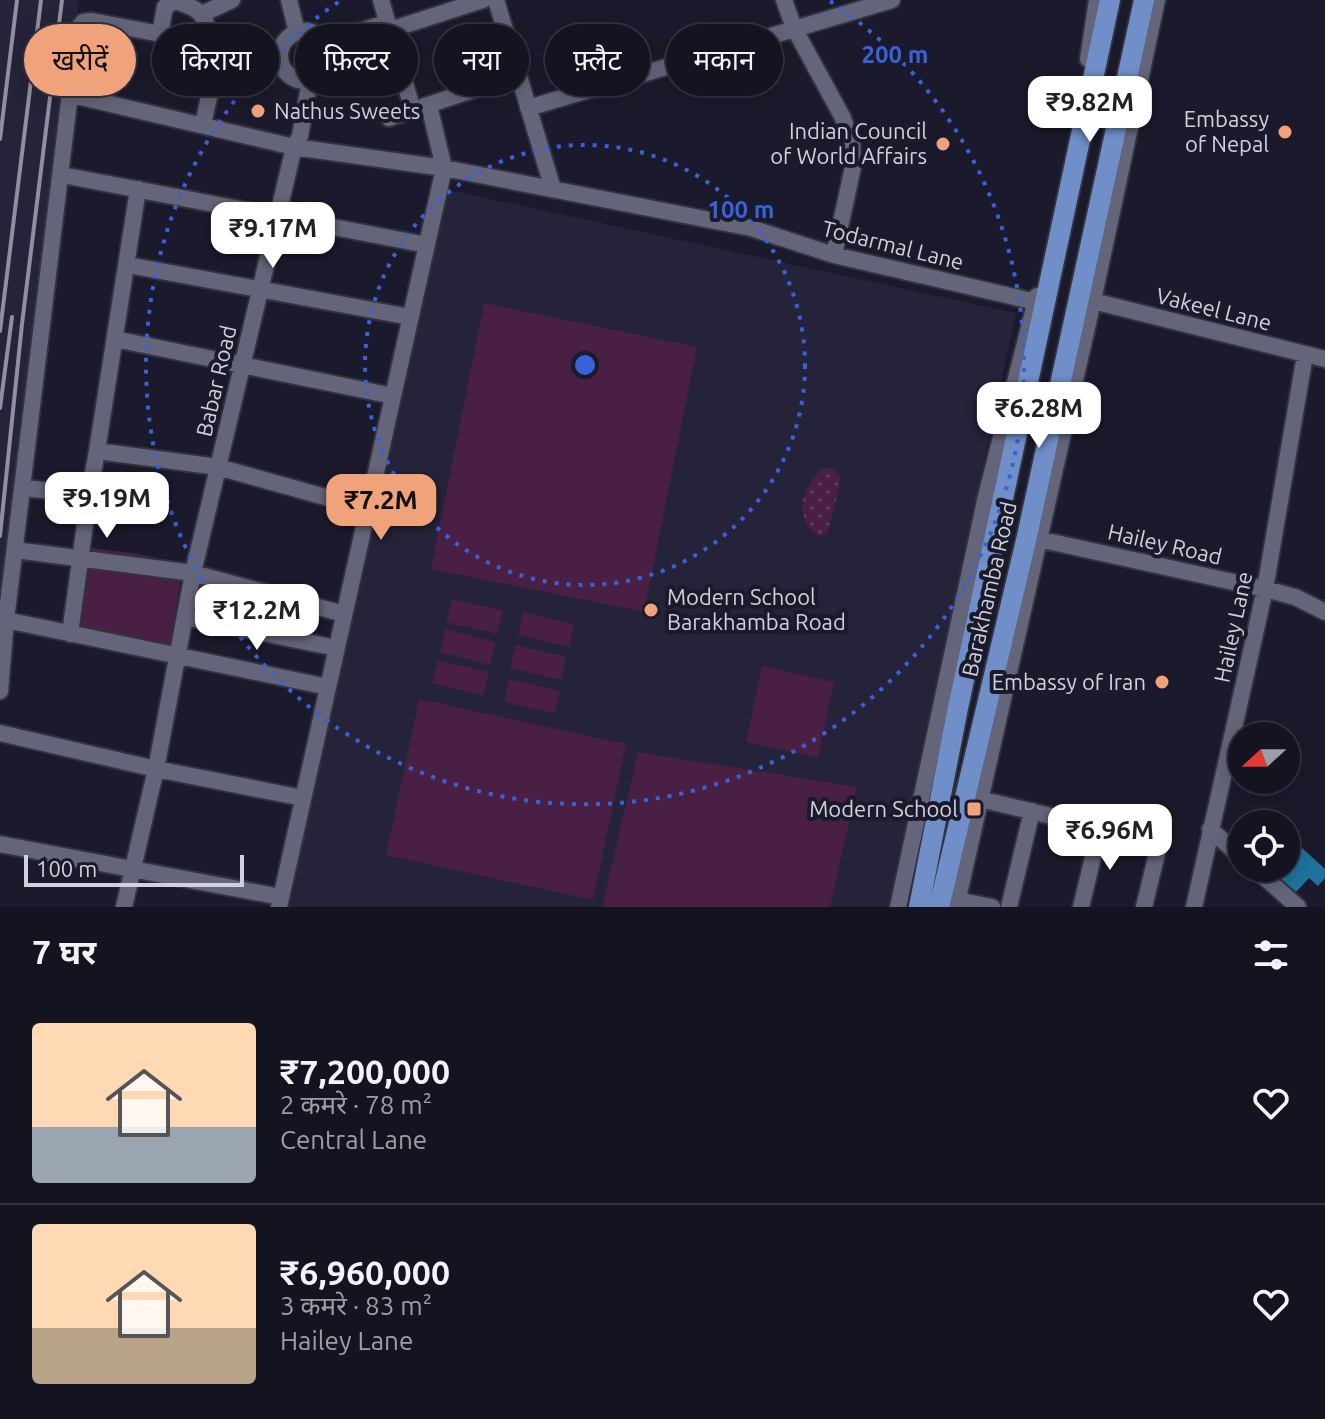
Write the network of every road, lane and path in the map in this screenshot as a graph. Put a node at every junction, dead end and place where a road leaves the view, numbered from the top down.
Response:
1 (232, 0) edge
2 (289, 0) edge
3 (297, 0) edge
4 (381, 0) edge
5 (483, 0) edge
6 (496, 0) edge
7 (784, 0) edge
8 (892, 0) edge
9 (1097, 0) edge
10 (1110, 0) edge
11 (1144, 0) edge
12 (1157, 0) edge
13 (197, 7) edge
14 (81, 24) edge
15 (108, 24) edge
16 (162, 24) edge
17 (298, 24) edge
18 (300, 24) edge
19 (388, 24) edge
20 (409, 24) edge
21 (503, 24) edge
22 (794, 28) junction
23 (295, 34) edge
24 (295, 76) edge
25 (72, 96) edge
26 (77, 96) edge
27 (209, 96) edge
28 (304, 96) edge
29 (416, 96) edge
30 (456, 96) edge
31 (524, 96) edge
32 (421, 108) junction
33 (528, 108) junction
34 (389, 118) dead end
35 (203, 124) junction
36 (294, 147) junction
37 (444, 168) junction
38 (62, 175) junction
39 (138, 189) junction
40 (553, 189) junction
41 (278, 217) junction
42 (427, 245) junction
43 (834, 255) junction
44 (128, 265) junction
45 (261, 288) junction
46 (1093, 301) junction
47 (1036, 302) junction
48 (410, 317) junction
49 (115, 339) junction
50 (1305, 355) junction
51 (1325, 359) edge
52 (242, 366) junction
53 (393, 396) junction
54 (97, 451) junction
55 (218, 467) junction
56 (24, 488) junction
57 (89, 495) junction
58 (368, 509) junction
59 (987, 532) junction
60 (1033, 537) junction
61 (15, 550) junction
62 (83, 557) junction
63 (193, 573) junction
64 (1265, 589) junction
65 (1325, 612) edge
66 (344, 614) junction
67 (185, 617) junction
68 (6, 620) junction
69 (70, 634) junction
70 (336, 648) junction
71 (177, 655) junction
72 (328, 687) junction
73 (0, 691) edge
74 (0, 733) edge
75 (156, 769) junction
76 (303, 798) junction
77 (980, 799) junction
78 (1032, 811) junction
79 (1100, 828) junction
80 (1210, 829) junction
81 (0, 844) edge
82 (1228, 845) edge
83 (133, 870) junction
84 (1270, 882) edge
85 (280, 902) edge
86 (951, 905) edge
87 (124, 907) edge
88 (898, 907) edge
89 (919, 907) edge
90 (992, 907) edge
91 (1009, 907) edge
92 (1081, 907) edge
93 (1144, 907) edge
94 (1194, 907) edge
95 (1298, 907) edge

1 - 13 street
2 - 17 street
3 - 18 street
4 - 19 street
5 - 20 street
6 - 21 street
7 - 22 street
8 - 22 street
9 - 47 street
10 - 59 main road, Barakhamba Road
11 - 60 main road, Barakhamba Road
12 - 46 street
13 - 16 street
14 - 15 street
22 - 33 street
22 - 43 street
23 - 24 street
25 - 38 street
26 - 35 street, Todarmal Lane
27 - 35 street
28 - 36 street, Babar Road
29 - 32 street
30 - 32 street
31 - 33 street
32 - 34 street
32 - 37 street
33 - 40 street
35 - 36 street, Todarmal Lane
36 - 37 street, Todarmal Lane
36 - 41 street, Babar Road
37 - 40 street, Todarmal Lane
37 - 42 street
38 - 39 street
38 - 56 street
39 - 41 street
39 - 44 street
40 - 43 street, Todarmal Lane
41 - 42 street
41 - 45 street, Babar Road
42 - 48 street
43 - 47 street, Todarmal Lane
44 - 45 street
44 - 49 street
45 - 48 street
45 - 52 street, Babar Road
46 - 50 street, Vakeel Lane
46 - 60 street
47 - 59 street
48 - 53 street
49 - 52 street
49 - 54 street
50 - 51 street, Vakeel Lane
50 - 64 street, Hailey Lane
52 - 53 street
52 - 55 street, Babar Road
53 - 58 street
54 - 55 street
54 - 57 street
55 - 58 street
55 - 63 street, Babar Road
56 - 57 street
56 - 61 street
57 - 62 street
58 - 66 street
59 - 88 street
59 - 89 main road, Barakhamba Road
60 - 64 street, Hailey Road
60 - 77 street
60 - 86 main road, Barakhamba Road
61 - 62 street
61 - 68 street
62 - 63 street
62 - 69 street
63 - 66 street
63 - 67 street, Babar Road
64 - 65 street, Hailey Road
64 - 80 street, Hailey Lane
66 - 70 street
67 - 70 street
67 - 71 street, Babar Road
68 - 69 street
68 - 73 street
69 - 71 street
70 - 72 street
71 - 72 street
71 - 75 street, Babar Road
72 - 76 street
74 - 75 street
75 - 76 street
75 - 83 street, Babar Road
76 - 85 street
77 - 78 street
77 - 86 street
78 - 79 street
78 - 91 street
79 - 92 street
79 - 93 street
80 - 82 street
80 - 94 street, Hailey Lane
81 - 83 street
83 - 85 street
83 - 87 street, Babar Road
84 - 95 street
86 - 90 street

